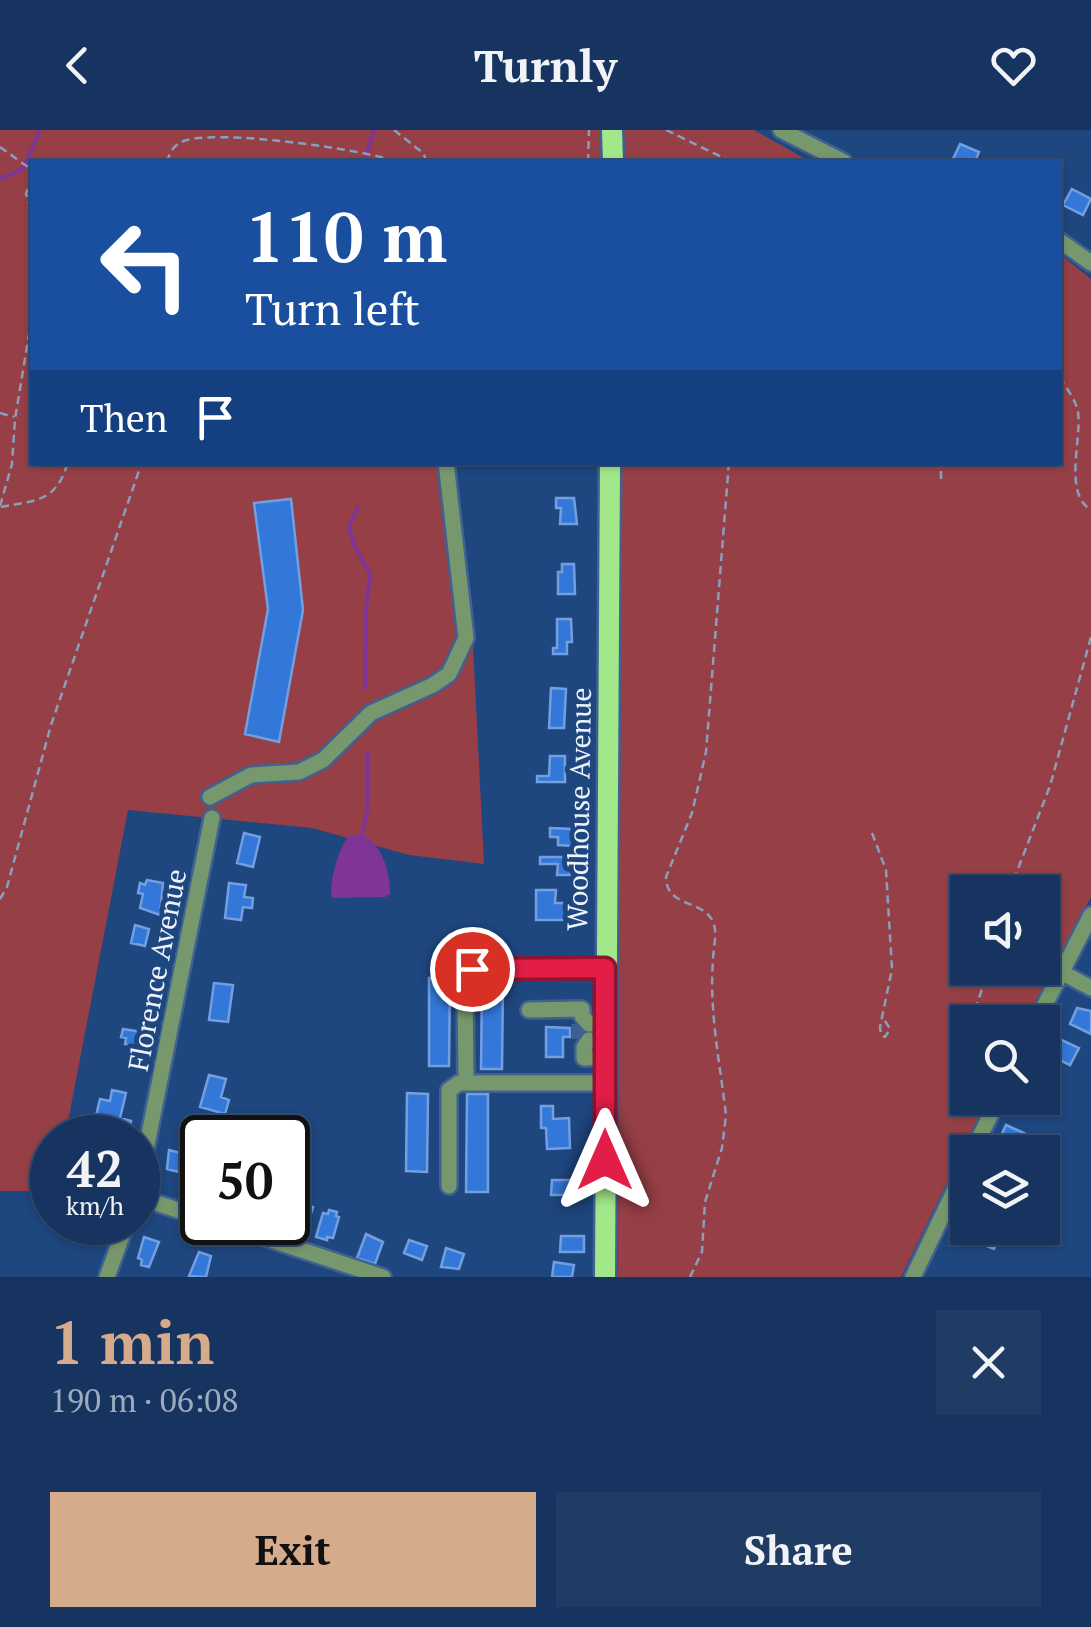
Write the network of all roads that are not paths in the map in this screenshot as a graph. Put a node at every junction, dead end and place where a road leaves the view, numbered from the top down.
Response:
1 (612, 130) edge
2 (781, 130) edge
3 (613, 160) edge
4 (840, 160) edge
5 (1062, 243) edge
6 (1091, 263) edge
7 (446, 465) edge
8 (610, 465) edge
9 (210, 797) dead end
10 (212, 818) dead end
11 (1091, 915) edge
12 (605, 968) junction
13 (1060, 972) joint
14 (1091, 988) edge
15 (605, 1008) junction
16 (529, 1010) dead end
17 (583, 1028) junction
18 (605, 1057) junction
19 (466, 1083) junction
20 (605, 1083) junction
21 (153, 1115) edge
22 (449, 1186) dead end
23 (950, 1200) edge
24 (118, 1245) edge
25 (286, 1245) edge
26 (107, 1277) edge
27 (383, 1277) edge
28 (605, 1277) edge
29 (914, 1277) edge

1 - 3 main road
2 - 4 street
5 - 6 street
7 - 9 street
8 - 12 main road, Woodhouse Avenue
10 - 21 street, Florence Avenue
11 - 13 street
12 - 15 main road, Woodhouse Avenue
12 - 19 street
13 - 14 street
15 - 17 street
15 - 18 main road, Woodhouse Avenue
16 - 17 street
17 - 18 street
18 - 20 main road, Woodhouse Avenue
19 - 20 street
19 - 22 street
20 - 28 main road, Woodhouse Avenue
23 - 29 street
24 - 26 street
25 - 27 street

